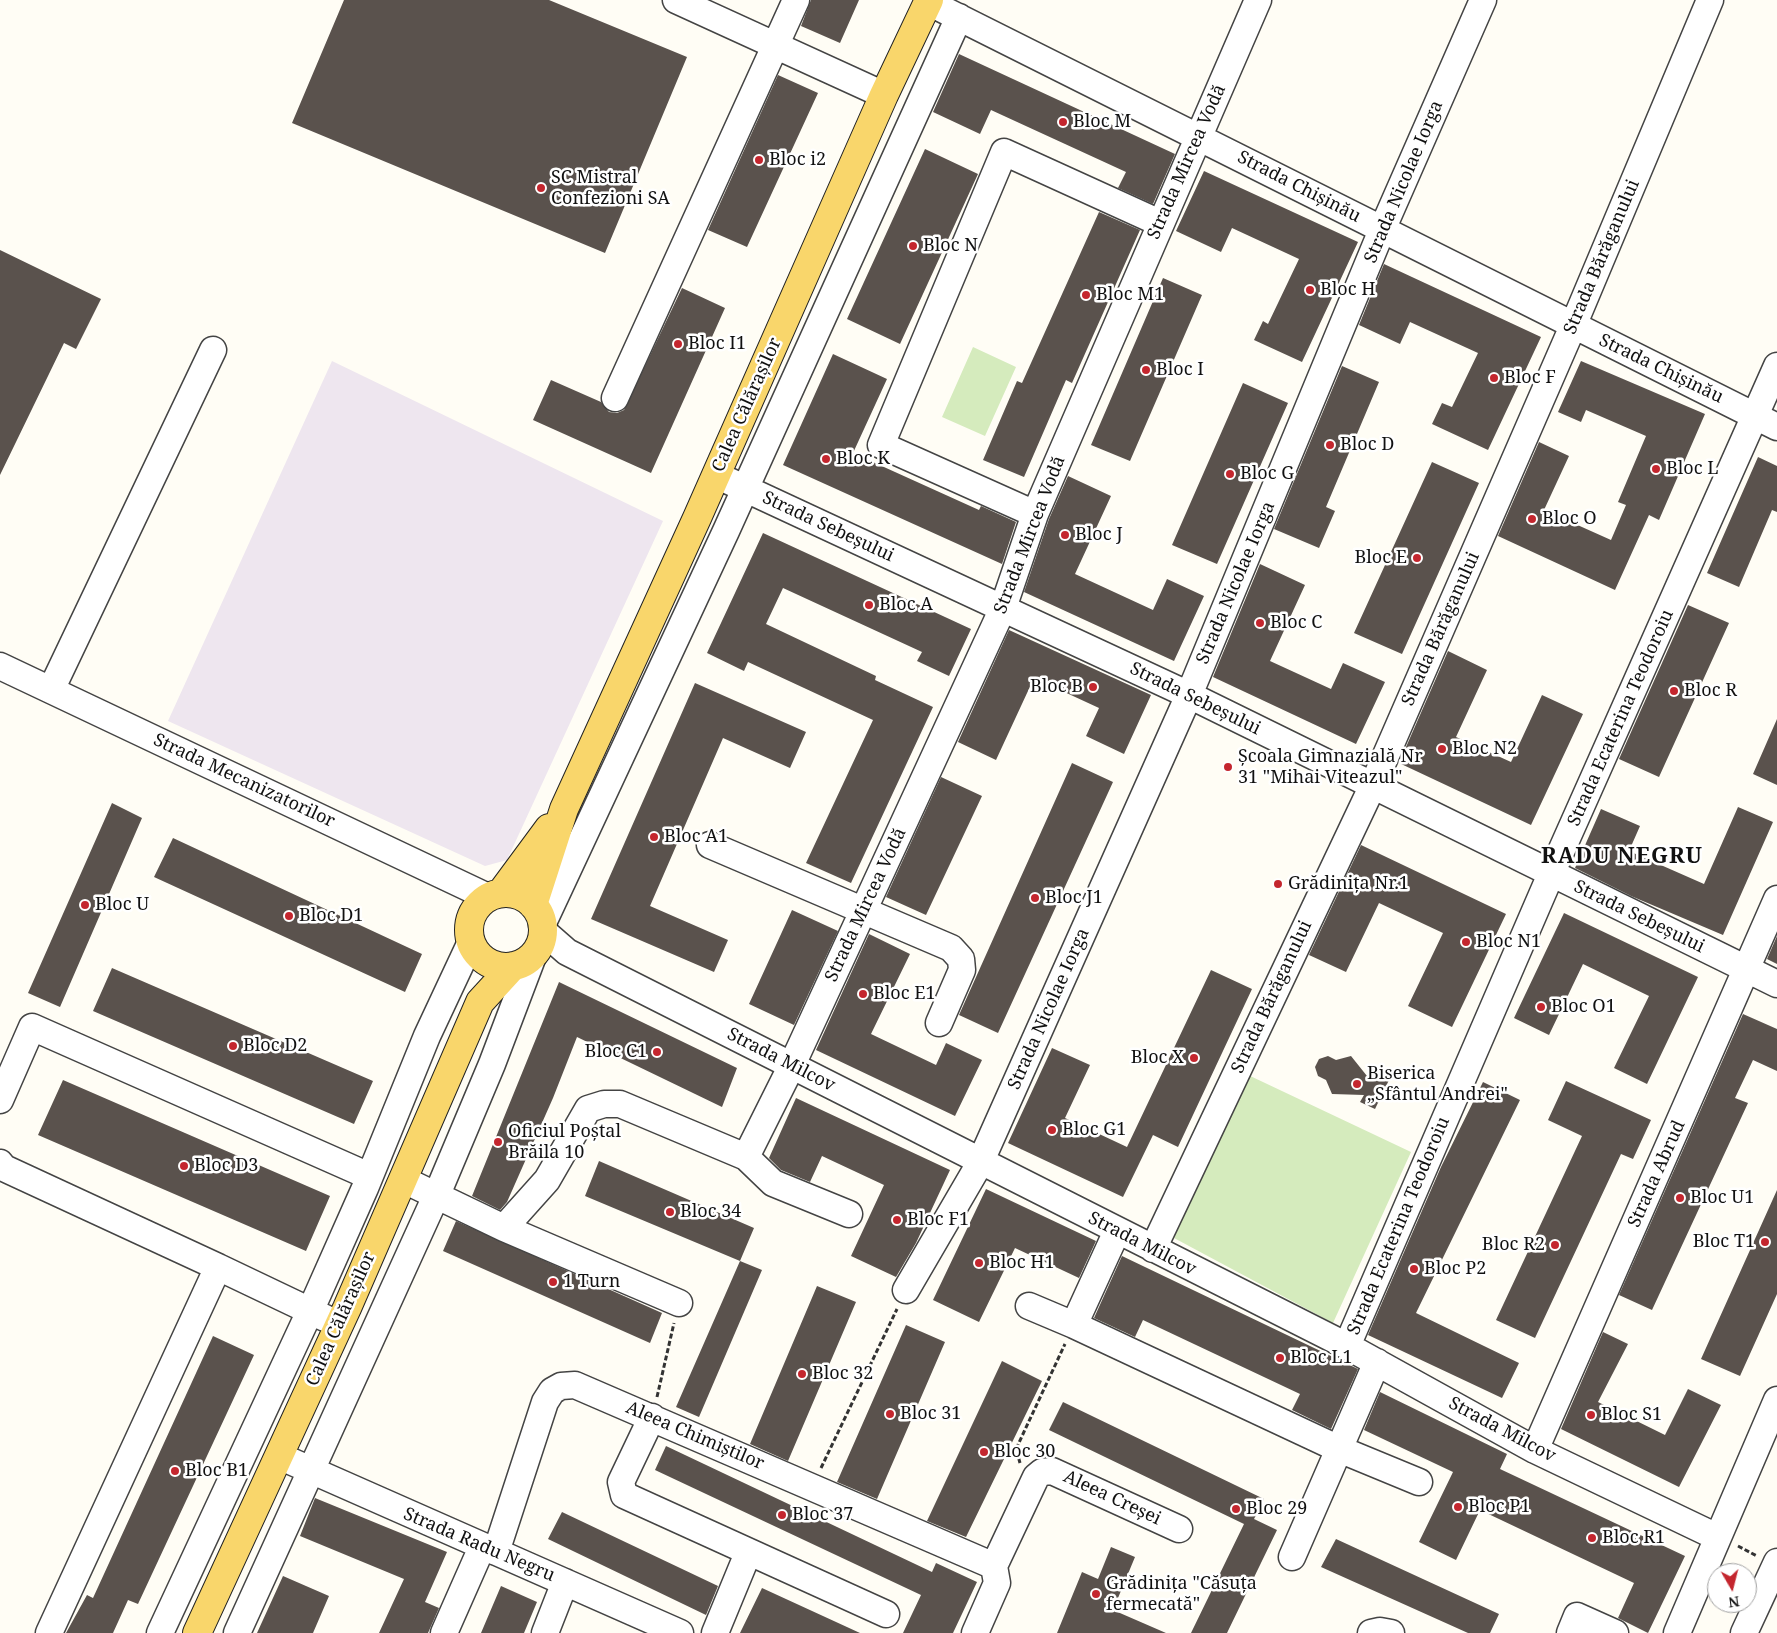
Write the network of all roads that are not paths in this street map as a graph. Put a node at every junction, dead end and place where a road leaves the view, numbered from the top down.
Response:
1 (676, 0) edge
2 (796, 0) edge
3 (1258, 0) edge
4 (1483, 0) edge
5 (1710, 0) edge
6 (928, 1) edge
7 (959, 17) junction
8 (776, 46) junction
9 (884, 95) junction
10 (1200, 136) junction
11 (1160, 223) junction
12 (1382, 230) junction
13 (1573, 326) junction
14 (213, 350) dead end
15 (1777, 366) edge
16 (615, 398) dead end
17 (1766, 421) edge
18 (716, 475) junction
19 (746, 489) junction
20 (1035, 514) junction
21 (1004, 608) junction
22 (0, 666) edge
23 (51, 690) junction
24 (1189, 695) junction
25 (1373, 785) junction
26 (564, 809) junction
27 (710, 845) dead end
28 (1551, 874) junction
29 (495, 895) junction
30 (1777, 899) edge
31 (862, 912) junction
32 (533, 939) junction
33 (473, 947) junction
34 (1747, 970) junction
35 (1777, 984) edge
36 (480, 1002) junction
37 (939, 1023) dead end
38 (792, 1065) junction
39 (0, 1100) edge
40 (746, 1157) junction
41 (0, 1163) edge
42 (980, 1163) junction
43 (369, 1176) junction
44 (404, 1180) junction
45 (436, 1196) junction
46 (850, 1214) dead end
47 (504, 1228) junction
48 (1117, 1231) junction
49 (1153, 1250) junction
50 (218, 1267) junction
51 (906, 1290) road end
52 (679, 1303) road end
53 (1029, 1306) dead end
54 (309, 1311) junction
55 (340, 1324) junction
56 (1074, 1325) junction
57 (1347, 1346) junction
58 (1377, 1362) junction
59 (1777, 1400) edge
60 (652, 1417) junction
61 (1339, 1449) junction
62 (1535, 1450) junction
63 (278, 1456) junction
64 (311, 1471) junction
65 (1420, 1482) dead end
66 (1179, 1529) dead end
67 (1717, 1537) junction
68 (489, 1549) junction
69 (748, 1553) junction
70 (1292, 1557) dead end
71 (1776, 1565) edge
72 (994, 1566) junction
73 (565, 1582) junction
74 (886, 1614) dead end
75 (49, 1633) edge
76 (160, 1633) edge
77 (197, 1633) edge
78 (237, 1633) edge
79 (444, 1633) edge
80 (545, 1633) edge
81 (680, 1633) edge
82 (715, 1633) edge
83 (975, 1633) edge
84 (1371, 1633) edge
85 (1391, 1633) edge
86 (1570, 1633) edge
87 (1615, 1633) edge
88 (1677, 1633) edge
89 (1744, 1633) edge

1 - 8 street
2 - 8 street
3 - 10 street, Strada Mircea Vodă
4 - 12 street, Strada Nicolae Iorga
5 - 13 street, Strada Bărăganului
6 - 7 street, Strada Chișinău
6 - 9 main road, Calea Călărașilor
7 - 10 street, Strada Chișinău
7 - 19 street
8 - 9 street
8 - 16 street
9 - 18 main road, Calea Călărașilor
10 - 11 street, Strada Mircea Vodă
10 - 12 street, Strada Chișinău
11 - 20 street, Strada Mircea Vodă
11 - 20 street
12 - 13 street, Strada Chișinău
12 - 24 street, Strada Nicolae Iorga
13 - 17 street, Strada Chișinău
13 - 25 street, Strada Bărăganului
14 - 23 street
15 - 17 street, Strada Ecaterina Teodoroiu
17 - 28 street, Strada Ecaterina Teodoroiu
18 - 19 street, Strada Sebeșului
18 - 26 main road, Calea Călărașilor
19 - 21 street, Strada Sebeșului
19 - 32 street
20 - 21 street, Strada Mircea Vodă
21 - 24 street, Strada Sebeșului
21 - 31 street, Strada Mircea Vodă
22 - 23 street, Strada Mecanizatorilor
23 - 29 street, Strada Mecanizatorilor
24 - 25 street, Strada Sebeșului
24 - 42 street, Strada Nicolae Iorga
25 - 28 street, Strada Sebeșului
25 - 49 street, Strada Bărăganului
26 - 29 main road, Calea Călărașilor
26 - 32 main road, Calea Călărașilor
27 - 31 street
28 - 34 street, Strada Sebeșului
28 - 57 street, Strada Ecaterina Teodoroiu
29 - 32 main road
29 - 33 main road
30 - 34 street, Strada Abrud
31 - 37 street
31 - 38 street, Strada Mircea Vodă
32 - 33 main road
32 - 36 main road, Calea Călărașilor
32 - 38 street, Strada Milcov
32 - 45 street
33 - 36 main road, Calea Călărașilor
33 - 43 street
34 - 35 street, Strada Sebeșului
34 - 62 street, Strada Abrud
36 - 44 main road, Calea Călărașilor
38 - 40 street, Strada Mircea Vodă
38 - 42 street, Strada Milcov
39 - 43 street
40 - 46 street
40 - 47 street
41 - 50 street
42 - 48 street, Strada Milcov
42 - 51 street, Strada Nicolae Iorga
43 - 54 street
44 - 45 street
44 - 55 main road, Calea Călărașilor
45 - 47 street
45 - 64 street
47 - 52 street
48 - 49 street, Strada Milcov
48 - 56 street
49 - 57 street, Strada Milcov
50 - 54 street
50 - 75 street
53 - 56 street
54 - 55 street
54 - 76 street
55 - 63 main road, Calea Călărașilor
56 - 61 street
57 - 58 street, Strada Milcov
58 - 61 street
58 - 62 street, Strada Milcov
59 - 67 street
60 - 68 street, Aleea Chimiștilor
60 - 69 street
60 - 72 street, Aleea Chimiștilor
61 - 65 street
61 - 70 street
62 - 67 street, Strada Milcov
63 - 64 street, Strada Radu Negru
63 - 77 main road, Calea Călărașilor
64 - 68 street, Strada Radu Negru
64 - 78 street
66 - 72 street, Aleea Creșei
67 - 88 street
68 - 73 street, Strada Radu Negru
68 - 79 street
69 - 74 street
69 - 82 street
71 - 89 street
72 - 83 street, Aleea Creșei
73 - 80 street
73 - 81 street, Strada Radu Negru
84 - 85 street
86 - 87 street

